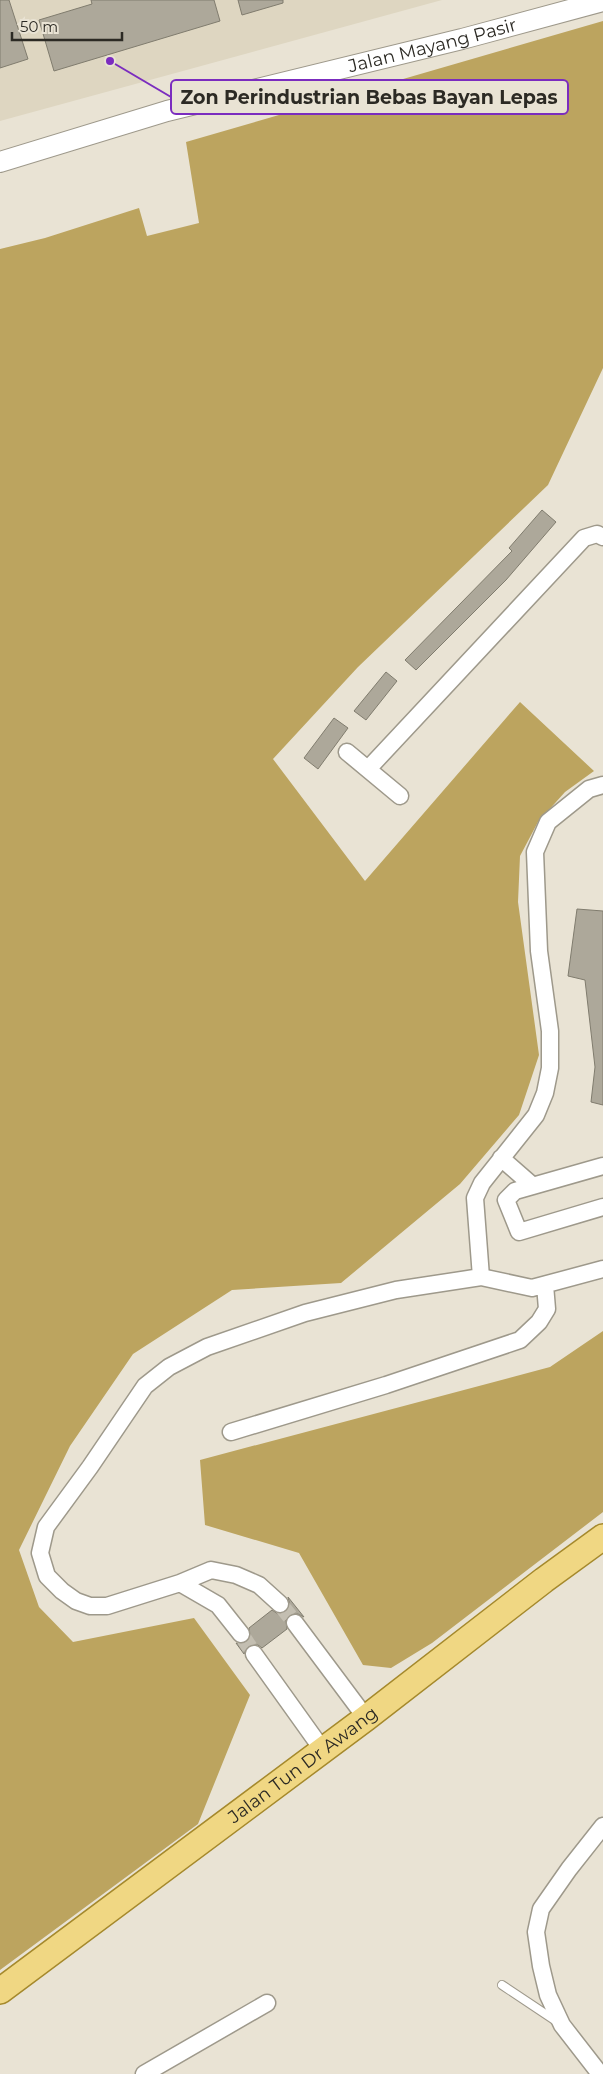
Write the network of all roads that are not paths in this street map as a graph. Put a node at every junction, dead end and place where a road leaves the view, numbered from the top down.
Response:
1 (603, 1) edge
2 (0, 162) edge
3 (603, 537) edge
4 (347, 752) dead end
5 (368, 768) junction
6 (603, 785) edge
7 (400, 796) dead end
8 (502, 1158) junction
9 (603, 1166) edge
10 (533, 1186) junction
11 (603, 1207) edge
12 (603, 1269) edge
13 (481, 1277) junction
14 (545, 1285) junction
15 (231, 1432) dead end
16 (603, 1537) edge
17 (180, 1583) junction
18 (280, 1604) tunnel mouth
19 (295, 1624) tunnel mouth
20 (241, 1634) tunnel mouth
21 (254, 1654) tunnel mouth
22 (366, 1718) junction
23 (322, 1749) junction
24 (600, 1833) edge
25 (502, 1985) dead end
26 (0, 1992) edge
27 (267, 2003) dead end
28 (562, 2025) junction
29 (144, 2074) edge
30 (600, 2074) edge

1 - 2 street, Jalan Mayang Pasir
3 - 5 street
4 - 5 street
5 - 7 street
6 - 8 street
8 - 10 street
8 - 13 street
9 - 10 street
10 - 11 street
12 - 14 street
13 - 14 street
13 - 17 street
14 - 15 street
16 - 22 main road, Jalan Tun Dr Awang
17 - 18 street
17 - 20 street
19 - 22 street
21 - 23 street
22 - 23 main road, Jalan Tun Dr Awang
23 - 26 main road, Jalan Tun Dr Awang
24 - 28 street
25 - 28 lane
27 - 29 street
28 - 30 street

